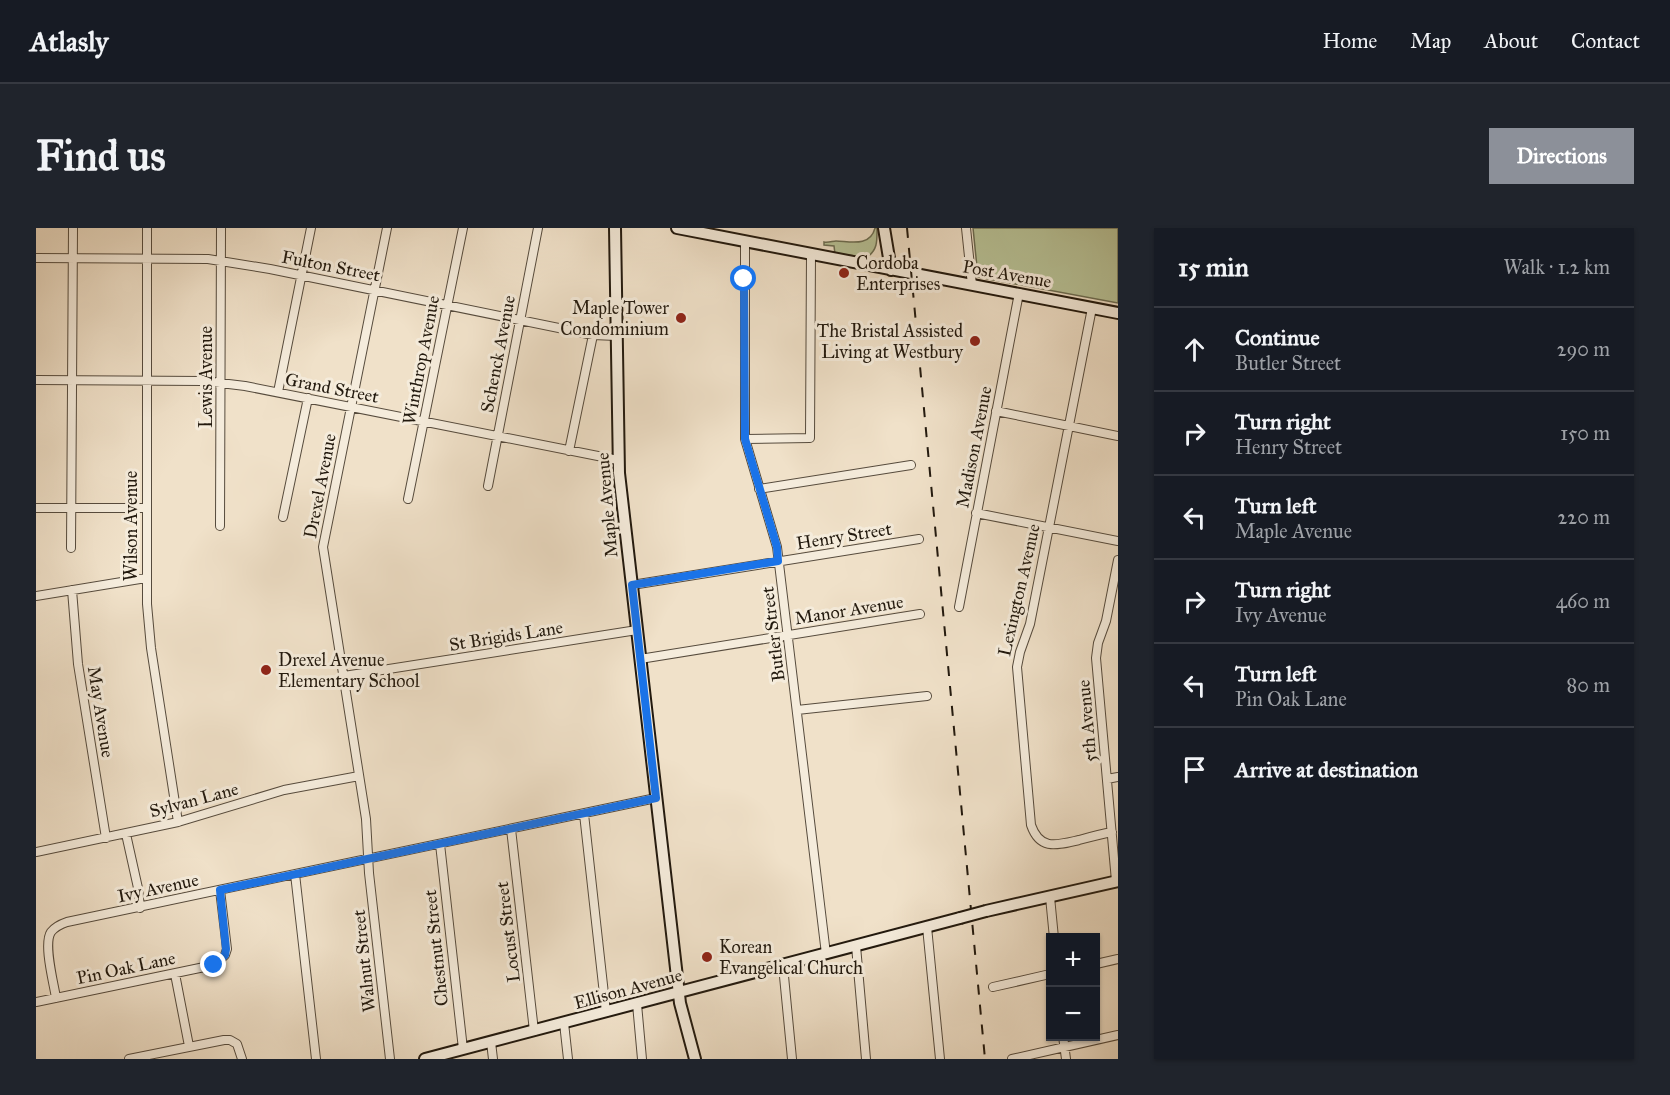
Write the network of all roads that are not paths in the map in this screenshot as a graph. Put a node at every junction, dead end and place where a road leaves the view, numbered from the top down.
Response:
1 (73, 228) edge
2 (147, 228) edge
3 (221, 228) edge
4 (311, 228) edge
5 (387, 228) edge
6 (463, 228) edge
7 (538, 228) edge
8 (615, 228) edge
9 (678, 228) edge
10 (883, 228) edge
11 (966, 228) edge
12 (716, 232) edge
13 (745, 241) junction
14 (811, 254) junction
15 (36, 258) edge
16 (73, 258) junction
17 (147, 259) junction
18 (221, 261) junction
19 (877, 267) junction
20 (891, 270) junction
21 (301, 276) junction
22 (972, 285) junction
23 (374, 290) junction
24 (1020, 293) junction
25 (447, 305) junction
26 (1092, 308) junction
27 (1118, 313) edge
28 (520, 320) junction
29 (593, 335) junction
30 (616, 336) junction
31 (36, 380) edge
32 (72, 380) junction
33 (146, 381) junction
34 (221, 383) junction
35 (278, 392) junction
36 (308, 398) junction
37 (351, 407) junction
38 (996, 411) junction
39 (424, 422) junction
40 (1069, 426) junction
41 (1118, 435) edge
42 (497, 436) junction
43 (745, 439) junction
44 (569, 451) junction
45 (618, 460) junction
46 (911, 465) dead end
47 (488, 486) dead end
48 (759, 489) junction
49 (408, 499) dead end
50 (36, 508) edge
51 (71, 508) junction
52 (146, 508) junction
53 (976, 513) junction
54 (283, 517) dead end
55 (220, 526) dead end
56 (1049, 528) junction
57 (919, 539) dead end
58 (1118, 541) edge
59 (72, 548) dead end
60 (1118, 560) edge
61 (778, 561) junction
62 (146, 578) junction
63 (632, 585) junction
64 (72, 590) junction
65 (36, 596) edge
66 (959, 607) dead end
67 (920, 614) dead end
68 (637, 630) junction
69 (788, 635) junction
70 (640, 659) junction
71 (344, 676) junction
72 (927, 696) dead end
73 (797, 710) junction
74 (359, 776) junction
75 (1118, 777) edge
76 (1107, 779) junction
77 (656, 798) junction
78 (584, 814) junction
79 (178, 822) junction
80 (512, 829) junction
81 (1112, 832) junction
82 (126, 834) junction
83 (106, 838) junction
84 (440, 844) junction
85 (36, 852) edge
86 (368, 859) junction
87 (295, 874) junction
88 (1117, 881) edge
89 (220, 890) junction
90 (1050, 897) junction
91 (140, 908) junction
92 (927, 927) junction
93 (1054, 933) edge
94 (856, 946) junction
95 (826, 954) junction
96 (1118, 959) edge
97 (1100, 963) edge
98 (783, 966) junction
99 (175, 974) junction
100 (1046, 975) edge
101 (993, 987) dead end
102 (680, 993) junction
103 (57, 998) junction
104 (36, 1002) edge
105 (637, 1004) junction
106 (606, 1012) junction
107 (564, 1023) junction
108 (534, 1031) junction
109 (1118, 1035) edge
110 (1063, 1041) edge
111 (491, 1042) junction
112 (189, 1046) junction
113 (1064, 1047) junction
114 (463, 1049) junction
115 (129, 1059) edge
116 (242, 1059) edge
117 (316, 1059) edge
118 (390, 1059) edge
119 (425, 1059) edge
120 (493, 1059) edge
121 (568, 1059) edge
122 (642, 1059) edge
123 (695, 1059) edge
124 (792, 1059) edge
125 (866, 1059) edge
126 (940, 1059) edge
127 (1012, 1059) edge
128 (1065, 1059) edge

1 - 16 street
2 - 17 street, Wilson Avenue
3 - 18 street, Lewis Avenue
4 - 21 street
5 - 23 street, Drexel Avenue
6 - 25 street, Winthrop Avenue
7 - 28 street, Schenck Avenue
8 - 30 main road, Maple Avenue
9 - 12 main road, Post Avenue
10 - 19 main road
10 - 20 main road
11 - 22 street
12 - 13 main road, Post Avenue
13 - 14 main road, Post Avenue
13 - 43 street, Butler Street
14 - 19 main road, Post Avenue
14 - 43 street
15 - 16 street, Fulton Street
16 - 17 street, Fulton Street
16 - 32 street
17 - 18 street, Fulton Street
17 - 33 street, Wilson Avenue
18 - 21 street, Fulton Street
18 - 34 street, Lewis Avenue
19 - 20 main road, Post Avenue
20 - 22 main road, Post Avenue
21 - 23 street, Fulton Street
21 - 35 street
22 - 24 main road, Post Avenue
23 - 25 street, Fulton Street
23 - 37 street, Drexel Avenue
24 - 26 main road, Post Avenue
24 - 38 street, Madison Avenue
25 - 28 street, Fulton Street
25 - 39 street, Winthrop Avenue
26 - 27 main road, Post Avenue
26 - 40 street, Lexington Avenue
28 - 29 street, Fulton Street
28 - 42 street, Schenck Avenue
29 - 30 street, Fulton Street
29 - 44 street
30 - 45 main road, Maple Avenue
31 - 32 street, Grand Street
32 - 33 street, Grand Street
32 - 51 street
33 - 34 street, Grand Street
33 - 52 street, Wilson Avenue
34 - 35 street, Grand Street
34 - 55 street, Lewis Avenue
35 - 36 street, Grand Street
36 - 37 street, Grand Street
36 - 54 street
37 - 39 street, Grand Street
37 - 71 street, Drexel Avenue
38 - 40 street
38 - 53 street, Madison Avenue
39 - 42 street, Grand Street
39 - 49 street, Winthrop Avenue
40 - 41 street
40 - 56 street, Lexington Avenue
42 - 44 street, Grand Street
42 - 47 street, Schenck Avenue
43 - 48 street, Butler Street
44 - 45 street, Grand Street
45 - 63 main road, Maple Avenue
46 - 48 street
48 - 61 street, Butler Street
50 - 51 street
51 - 52 street
51 - 59 street
52 - 62 street, Wilson Avenue
53 - 56 street
53 - 66 street, Madison Avenue
56 - 58 street
56 - 81 street, Lexington Avenue
57 - 61 street, Henry Street
60 - 76 street, 5th Avenue
61 - 63 street, Henry Street
61 - 69 street, Butler Street
62 - 64 street
62 - 79 street, Wilson Avenue
63 - 68 main road, Maple Avenue
64 - 65 street
64 - 83 street, May Avenue
67 - 69 street, Manor Avenue
68 - 70 main road, Maple Avenue
68 - 71 street, St Brigids Lane
69 - 70 street, Manor Avenue
69 - 73 street, Butler Street
70 - 77 main road, Maple Avenue
71 - 74 street, Drexel Avenue
72 - 73 street
73 - 95 street, Butler Street
74 - 79 street, Sylvan Lane
74 - 86 street, Drexel Avenue
75 - 76 street
76 - 81 street, 5th Avenue
77 - 78 street, Ivy Avenue
77 - 102 main road, Maple Avenue
78 - 80 street, Ivy Avenue
78 - 106 street
79 - 82 street, Sylvan Lane
80 - 84 street, Ivy Avenue
80 - 108 street, Locust Street
81 - 88 street, 5th Avenue
82 - 83 street, Sylvan Lane
82 - 91 street
83 - 85 street, Sylvan Lane
84 - 86 street, Ivy Avenue
84 - 114 street, Chestnut Street
86 - 87 street, Ivy Avenue
86 - 118 street, Walnut Street
87 - 89 street, Ivy Avenue
87 - 117 street
88 - 90 main road, Ellison Avenue
89 - 91 street, Ivy Avenue
89 - 99 street, Pin Oak Lane
90 - 92 main road, Ellison Avenue, bridge
90 - 93 street
91 - 103 street, Ivy Avenue
92 - 94 main road, Ellison Avenue
92 - 126 street
94 - 95 main road, Ellison Avenue
94 - 125 street
95 - 98 main road, Ellison Avenue
96 - 97 street
98 - 102 main road, Ellison Avenue
98 - 124 street
99 - 103 street, Pin Oak Lane
99 - 112 street
100 - 101 street
102 - 105 main road, Ellison Avenue
102 - 123 main road, Maple Avenue
103 - 104 street, Pin Oak Lane
105 - 106 main road, Ellison Avenue
105 - 122 street
106 - 107 main road, Ellison Avenue
107 - 108 main road, Ellison Avenue
107 - 121 street
108 - 111 main road, Ellison Avenue
109 - 113 street
110 - 113 street
111 - 114 main road, Ellison Avenue
111 - 120 street
112 - 115 street
112 - 116 street
113 - 127 street
113 - 128 street
114 - 119 main road, Ellison Avenue

